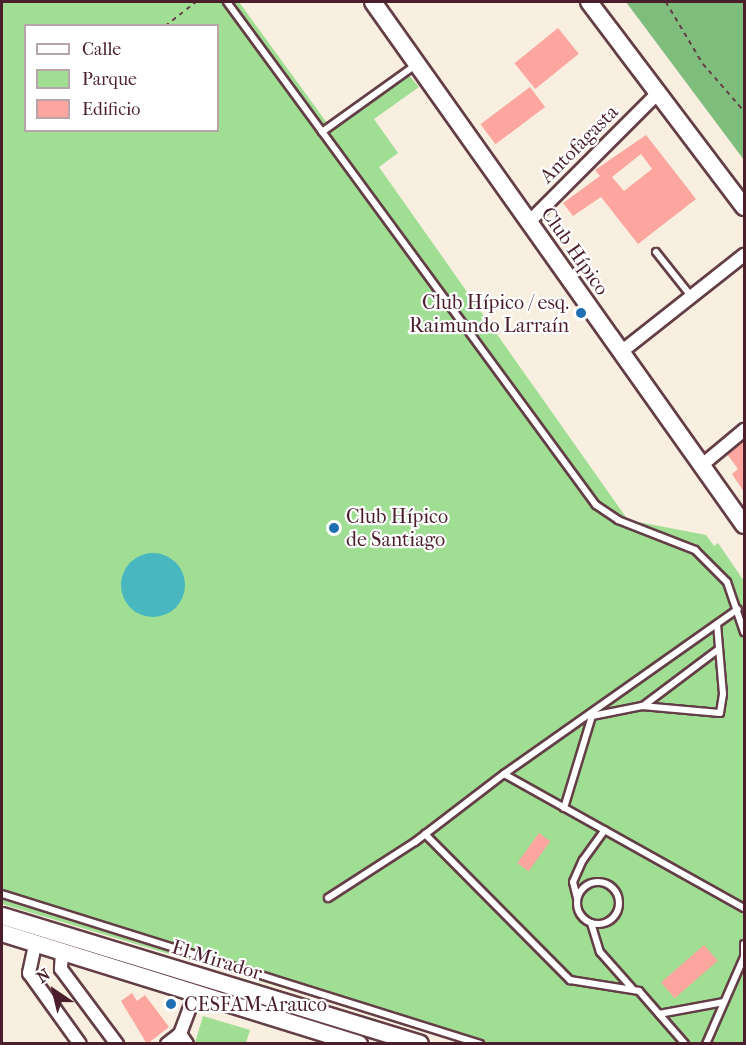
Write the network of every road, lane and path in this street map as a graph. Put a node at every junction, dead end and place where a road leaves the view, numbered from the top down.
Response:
1 (196, 2) edge
2 (227, 2) edge
3 (373, 2) edge
4 (589, 2) edge
5 (666, 2) edge
6 (168, 24) edge
7 (417, 64) junction
8 (658, 93) junction
9 (744, 111) edge
10 (322, 132) junction
11 (744, 207) edge
12 (529, 222) junction
13 (656, 252) dead end
14 (744, 255) edge
15 (691, 297) junction
16 (621, 352) junction
17 (744, 430) edge
18 (702, 465) junction
19 (744, 525) edge
20 (738, 609) junction
21 (717, 624) junction
22 (744, 632) edge
23 (719, 649) junction
24 (642, 706) junction
25 (592, 716) junction
26 (504, 774) junction
27 (564, 808) junction
28 (604, 830) junction
29 (424, 834) junction
30 (2, 894) edge
31 (328, 898) dead end
32 (577, 898) junction
33 (744, 909) edge
34 (2, 916) edge
35 (591, 923) junction
36 (2, 933) edge
37 (744, 944) edge
38 (35, 945) junction
39 (62, 953) junction
40 (744, 957) edge
41 (236, 988) junction
42 (633, 989) junction
43 (195, 994) junction
44 (724, 1002) junction
45 (230, 1004) junction
46 (659, 1014) junction
47 (184, 1039) edge
48 (80, 1044) edge
49 (117, 1044) edge
50 (166, 1044) edge
51 (359, 1044) edge
52 (420, 1044) edge
53 (480, 1044) edge
54 (686, 1044) edge
55 (706, 1044) edge

1 - 6 path
2 - 10 lane
3 - 7 main road, Club Hípico
4 - 8 main road
5 - 9 path
7 - 10 lane
7 - 12 main road, Club Hípico
8 - 11 main road
8 - 12 street, Antofagasta
10 - 20 lane
12 - 16 main road, Club Hípico
13 - 15 lane
14 - 15 street
15 - 16 street
16 - 18 main road, Club Hípico
17 - 18 street
18 - 19 main road, Club Hípico
20 - 21 lane
20 - 22 lane
21 - 23 lane
21 - 25 lane
23 - 24 lane
23 - 24 lane
24 - 25 lane
25 - 26 lane
25 - 27 lane
26 - 27 lane
26 - 29 lane
27 - 28 lane
28 - 32 lane
28 - 33 lane
29 - 31 lane
29 - 42 lane
30 - 53 lane
32 - 35 lane
32 - 35 lane
34 - 41 main road, El Mirador
35 - 42 lane
36 - 38 main road, El Mirador
37 - 40 lane
38 - 39 main road, El Mirador
38 - 48 street
39 - 43 main road, El Mirador
39 - 49 street
40 - 44 lane
41 - 45 main road
41 - 52 main road, El Mirador
42 - 46 lane
43 - 45 main road, El Mirador
43 - 47 street
44 - 46 lane
44 - 55 lane
45 - 51 main road, El Mirador
46 - 54 lane
47 - 50 street

